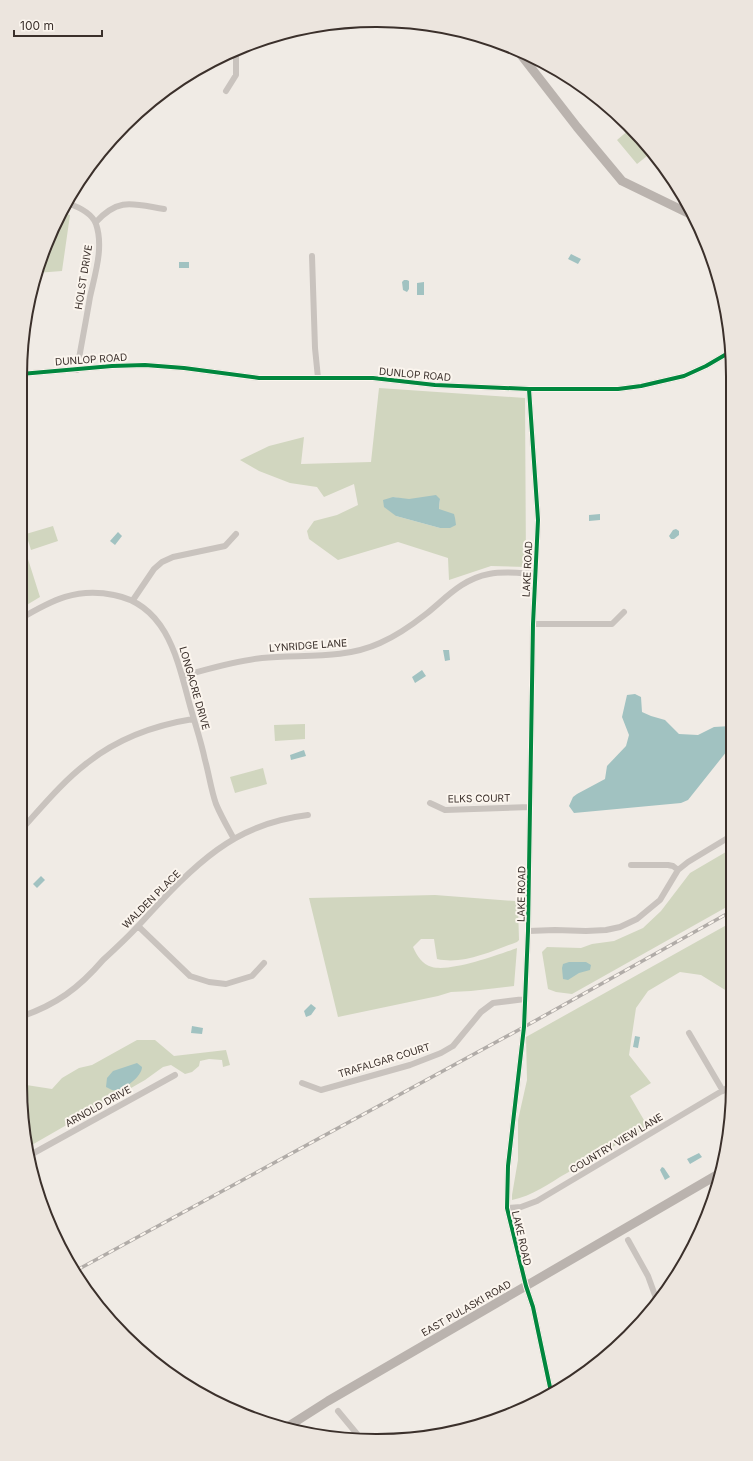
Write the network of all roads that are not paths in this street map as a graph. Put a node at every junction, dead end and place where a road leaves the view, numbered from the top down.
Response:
1 (236, 57) edge
2 (525, 61) edge
3 (226, 91) dead end
4 (72, 205) edge
5 (164, 209) dead end
6 (684, 211) edge
7 (96, 222) junction
8 (312, 256) dead end
9 (725, 355) edge
10 (77, 370) junction
11 (27, 374) edge
12 (318, 378) junction
13 (529, 389) junction
14 (236, 534) dead end
15 (534, 574) junction
16 (133, 600) junction
17 (624, 612) dead end
18 (27, 615) edge
19 (533, 624) junction
20 (182, 676) junction
21 (194, 719) junction
22 (430, 803) dead end
23 (530, 807) junction
24 (308, 815) dead end
25 (27, 824) edge
26 (234, 839) junction
27 (726, 839) edge
28 (631, 865) dead end
29 (678, 870) junction
30 (138, 926) junction
31 (528, 931) junction
32 (264, 963) dead end
33 (525, 999) junction
34 (27, 1015) edge
35 (689, 1033) dead end
36 (174, 1075) dead end
37 (302, 1083) dead end
38 (726, 1089) edge
39 (723, 1091) junction
40 (34, 1153) edge
41 (713, 1177) edge
42 (506, 1208) junction
43 (628, 1240) dead end
44 (526, 1286) junction
45 (655, 1295) edge
46 (550, 1388) edge
47 (338, 1411) dead end
48 (293, 1424) edge
49 (356, 1433) edge

1 - 3 street
2 - 6 main road
4 - 7 street
5 - 7 street
7 - 10 street, HOLST DRIVE
8 - 12 street
9 - 13 street, DUNLOP ROAD
10 - 11 street, DUNLOP ROAD
10 - 12 street, DUNLOP ROAD
12 - 13 street, DUNLOP ROAD
13 - 15 street, LAKE ROAD
14 - 16 street
15 - 19 street, LAKE ROAD
15 - 20 street, LYNRIDGE LANE
16 - 18 street, LONGACRE DRIVE
16 - 20 street, LONGACRE DRIVE
17 - 19 street
19 - 23 street, LAKE ROAD
20 - 21 street, LONGACRE DRIVE
21 - 25 street
21 - 26 street, LONGACRE DRIVE
22 - 23 street, ELKS COURT
23 - 31 street, LAKE ROAD
24 - 26 street, WALDEN PLACE
26 - 30 street, WALDEN PLACE
27 - 29 street
28 - 29 street
29 - 31 street
30 - 32 street
30 - 34 street, WALDEN PLACE
31 - 33 street, LAKE ROAD
33 - 37 street, TRAFALGAR COURT
33 - 42 street, LAKE ROAD
35 - 39 street
36 - 40 street, ARNOLD DRIVE
38 - 39 street, COUNTRY VIEW LANE
39 - 42 street, COUNTRY VIEW LANE
41 - 44 main road, EAST PULASKI ROAD
42 - 44 street, LAKE ROAD
43 - 45 street
44 - 46 street, LAKE ROAD
44 - 48 main road, EAST PULASKI ROAD
47 - 49 street

